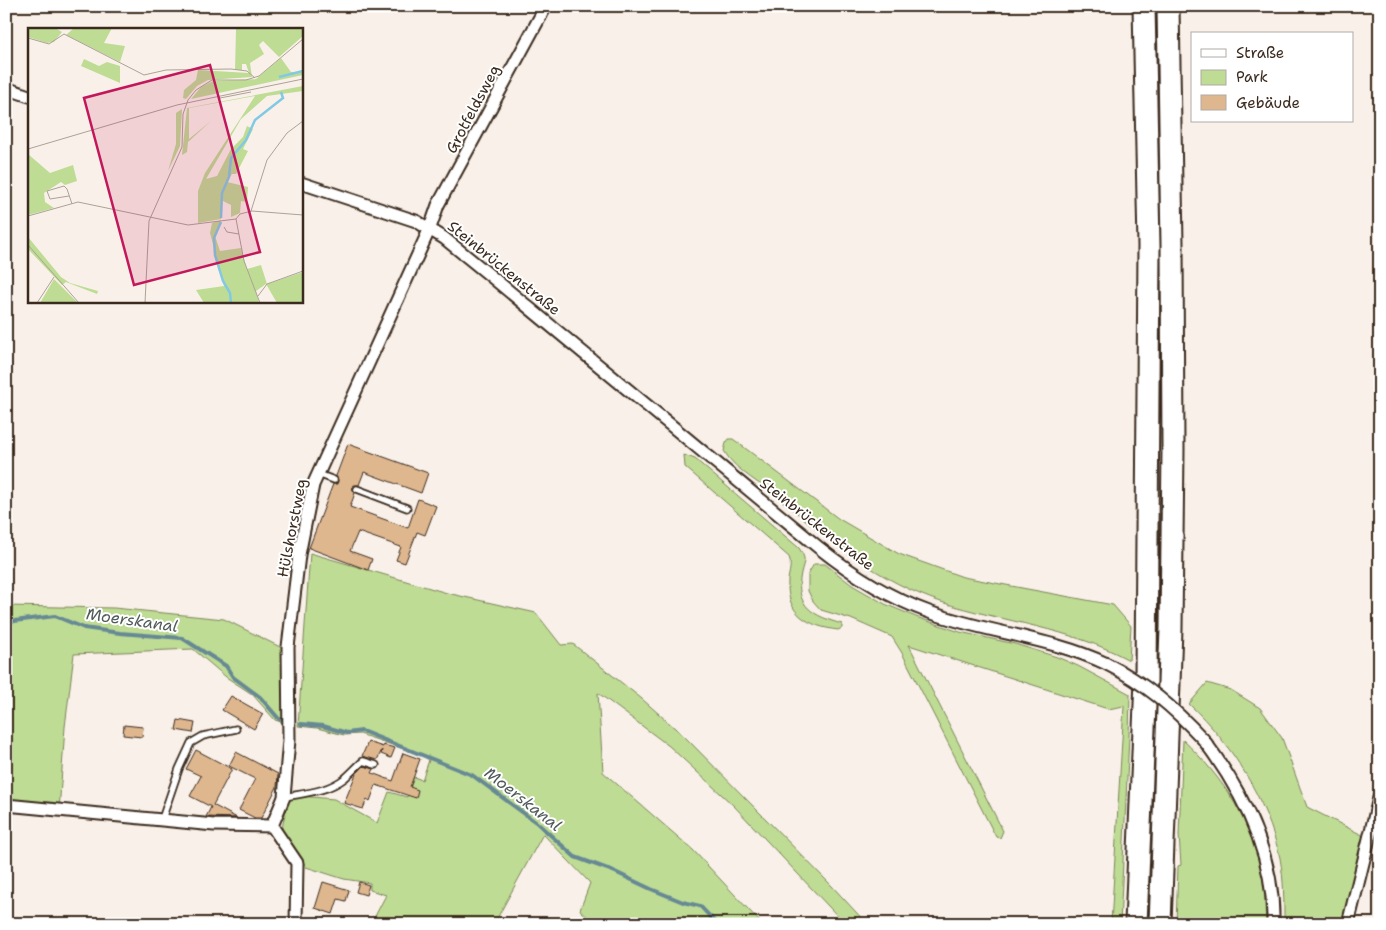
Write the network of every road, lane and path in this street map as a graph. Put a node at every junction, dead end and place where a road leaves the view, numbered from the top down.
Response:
1 (546, 6) edge
2 (1144, 6) edge
3 (1168, 6) edge
4 (6, 88) edge
5 (28, 96) edge
6 (302, 183) edge
7 (430, 228) junction
8 (318, 474) junction
9 (334, 480) dead end
10 (357, 489) dead end
11 (407, 508) dead end
12 (236, 729) dead end
13 (376, 765) dead end
14 (1380, 794) edge
15 (284, 797) junction
16 (6, 805) edge
17 (162, 819) junction
18 (272, 826) junction
19 (296, 924) edge
20 (1136, 924) edge
21 (1160, 924) edge
22 (1273, 924) edge
23 (1348, 924) edge

1 - 7 street, Grotfeldsweg
2 - 20 highway
3 - 21 highway
4 - 5 street
6 - 7 street, Steinbrückenstraße
7 - 8 street, Hülshorstweg
7 - 22 street, Steinbrückenstraße, bridge
8 - 9 lane
8 - 15 street, Hülshorstweg
10 - 11 lane
12 - 17 lane
13 - 15 lane
14 - 23 street
15 - 18 street, Hülshorstweg
16 - 17 street
17 - 18 street
18 - 19 street

